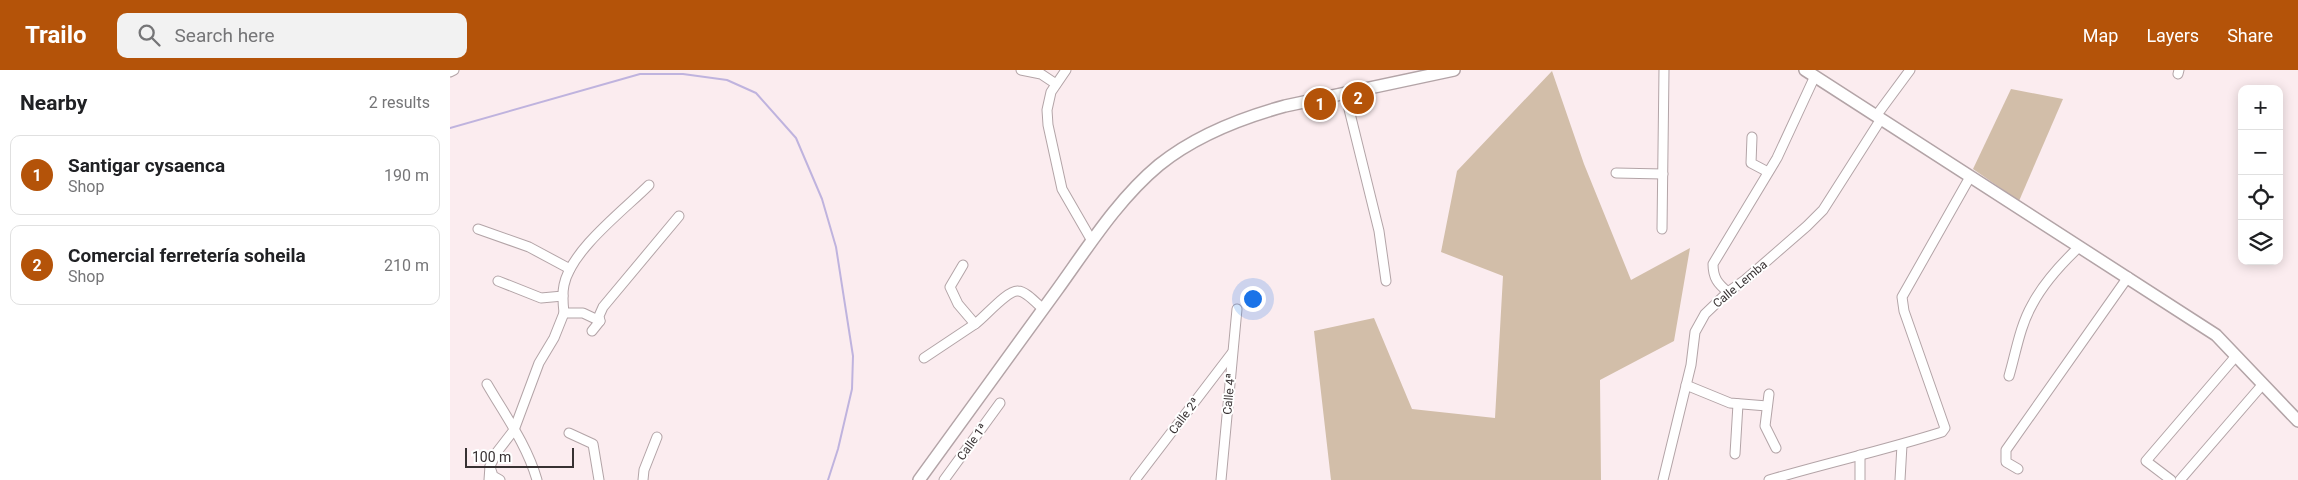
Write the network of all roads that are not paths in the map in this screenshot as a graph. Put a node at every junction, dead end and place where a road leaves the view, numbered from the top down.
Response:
1 (454, 70) edge
2 (1021, 70) edge
3 (1066, 70) edge
4 (1454, 70) edge
5 (1664, 70) edge
6 (1910, 70) edge
7 (450, 72) edge
8 (1810, 73) edge
9 (1056, 84) junction
10 (1345, 93) junction
11 (1879, 118) junction
12 (1752, 137) dead end
13 (1768, 172) junction
14 (1616, 174) dead end
15 (1663, 174) junction
16 (1970, 178) junction
17 (649, 185) dead end
18 (679, 216) dead end
19 (478, 229) dead end
20 (1662, 229) dead end
21 (1092, 241) junction
22 (2079, 247) junction
23 (963, 265) dead end
24 (570, 269) junction
25 (2128, 277) junction
26 (498, 281) dead end
27 (1386, 281) dead end
28 (1728, 292) junction
29 (563, 296) junction
30 (1043, 309) junction
31 (1237, 309) dead end
32 (564, 313) junction
33 (600, 320) junction
34 (975, 324) junction
35 (592, 331) dead end
36 (1233, 353) junction
37 (2236, 356) junction
38 (924, 358) dead end
39 (2010, 376) dead end
40 (487, 384) dead end
41 (2263, 384) junction
42 (1686, 385) junction
43 (1769, 394) dead end
44 (1000, 403) dead end
45 (1738, 404) junction
46 (1767, 406) junction
47 (2298, 421) edge
48 (514, 430) junction
49 (569, 433) dead end
50 (657, 437) dead end
51 (1902, 444) junction
52 (1776, 448) dead end
53 (1734, 454) dead end
54 (1860, 455) junction
55 (490, 466) junction
56 (2018, 469) dead end
57 (488, 480) edge
58 (500, 480) edge
59 (538, 480) edge
60 (599, 480) edge
61 (643, 480) edge
62 (919, 480) edge
63 (944, 480) edge
64 (1135, 480) edge
65 (1221, 480) edge
66 (1663, 480) edge
67 (1769, 480) edge
68 (1860, 480) edge
69 (1900, 480) edge
70 (2171, 480) edge
71 (2180, 480) edge

1 - 7 street
2 - 9 street
3 - 9 street
4 - 10 street
5 - 15 street
6 - 11 street, Calle Lemba
8 - 11 street
8 - 13 street
9 - 21 street
10 - 21 street
10 - 27 street
11 - 16 street
11 - 28 street, Calle Lemba
12 - 13 street
13 - 28 street
14 - 15 street
15 - 20 street
16 - 22 street
16 - 51 street
17 - 24 street
18 - 33 street
19 - 24 street
21 - 30 street
22 - 25 street
22 - 39 street
23 - 34 street
24 - 29 street
25 - 37 street
25 - 56 street
26 - 29 street
28 - 42 street, Calle Lemba
29 - 32 street
30 - 34 street
30 - 62 street
31 - 36 street, Calle 4ª
32 - 33 street
32 - 48 street
33 - 35 street
34 - 38 street
36 - 64 street, Calle 2ª
36 - 65 street, Calle 4ª
37 - 41 street
37 - 70 street
40 - 48 street
41 - 47 street
41 - 71 street
42 - 45 street
42 - 66 street, Calle Lemba
43 - 46 street
44 - 63 street, Calle 1ª
45 - 46 street
45 - 53 street
46 - 52 street
48 - 55 street
48 - 59 street
49 - 60 street
50 - 61 street
51 - 54 street
51 - 69 street
54 - 67 street
54 - 68 street
55 - 57 street
55 - 58 street

